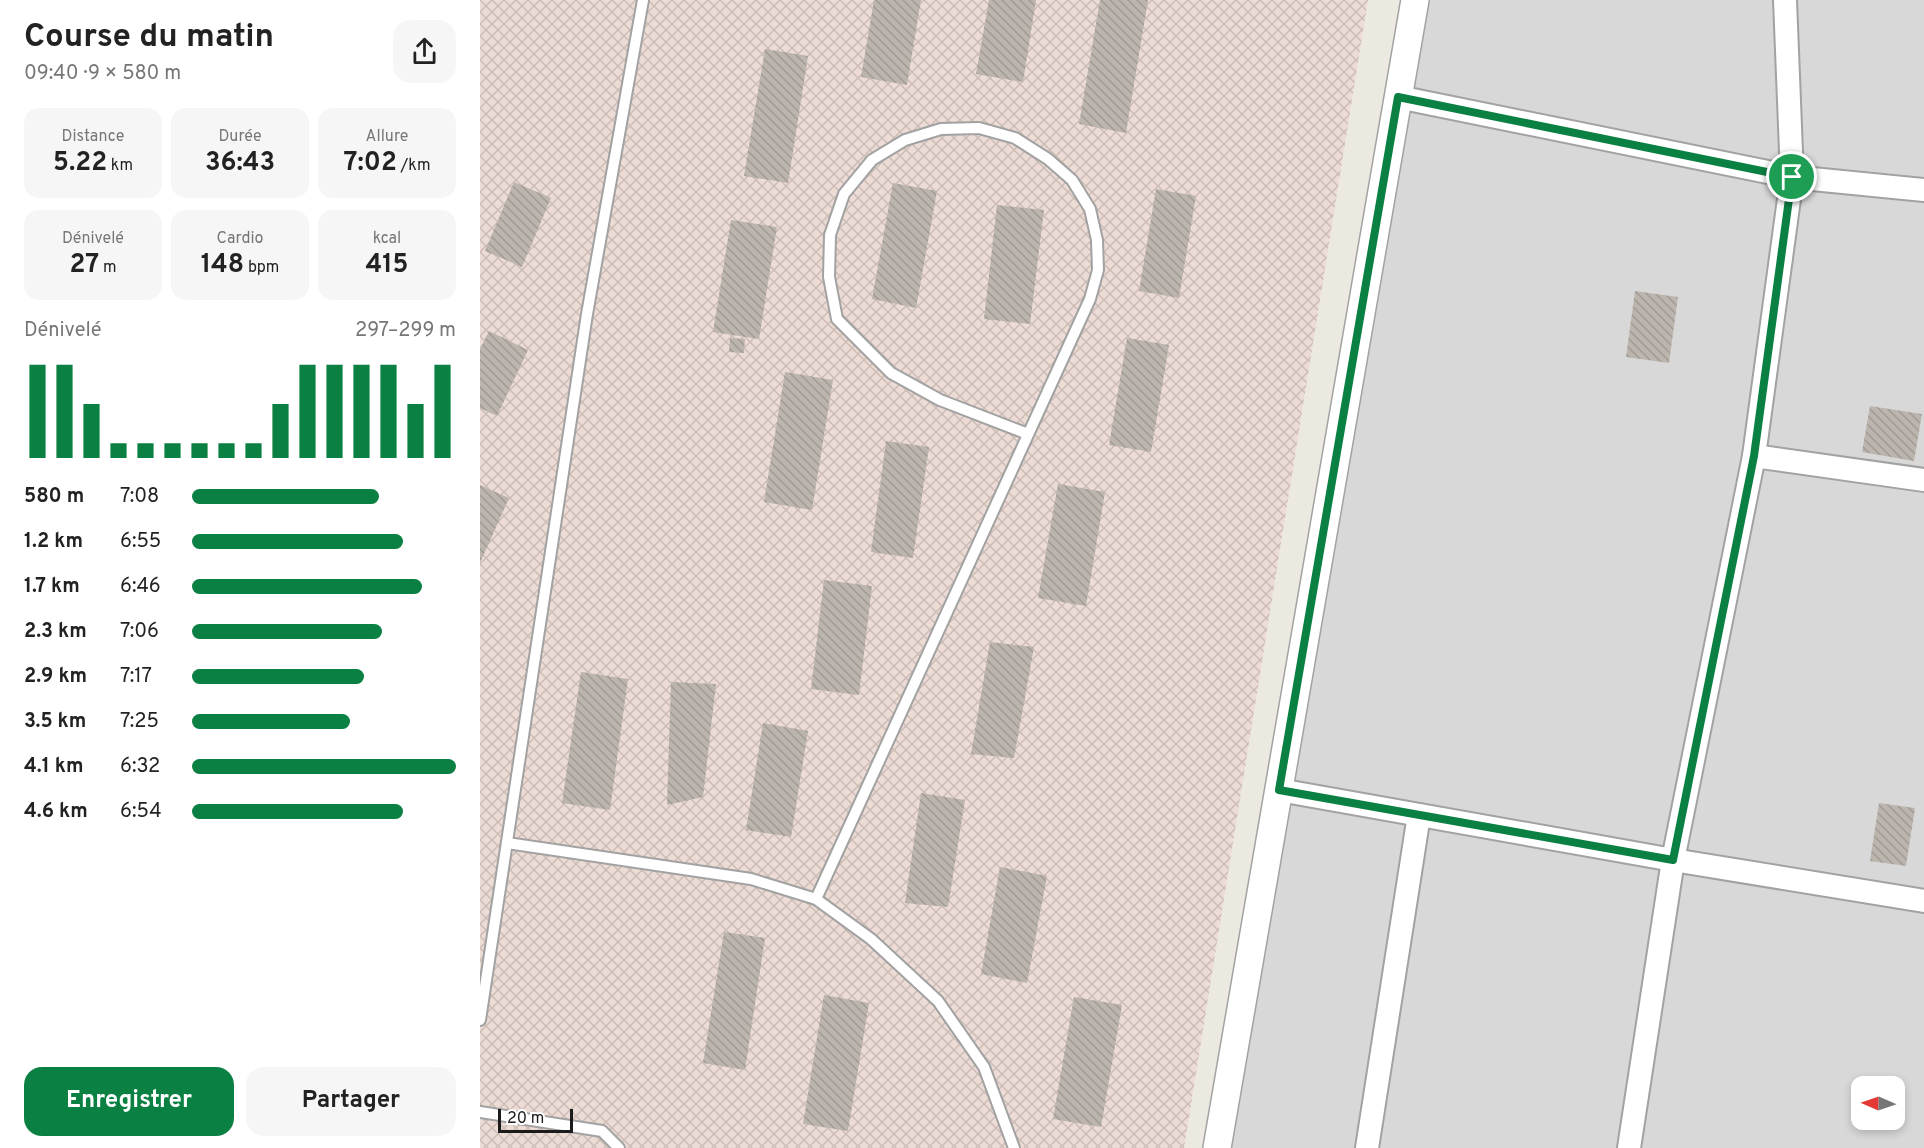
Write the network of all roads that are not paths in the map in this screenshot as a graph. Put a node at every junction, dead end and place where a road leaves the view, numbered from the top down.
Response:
1 (643, 0) edge
2 (1414, 0) edge
3 (1785, 0) edge
4 (1398, 97) junction
5 (1792, 177) junction
6 (1924, 190) edge
7 (1028, 434) junction
8 (1754, 456) junction
9 (1924, 480) edge
10 (1279, 790) junction
11 (1419, 815) junction
12 (507, 843) junction
13 (1673, 860) junction
14 (816, 899) junction
15 (1924, 901) edge
16 (480, 1020) edge
17 (480, 1112) edge
18 (620, 1148) edge
19 (1014, 1148) edge
20 (1217, 1148) edge
21 (1367, 1148) edge
22 (1629, 1148) edge

1 - 12 lane
2 - 4 street
3 - 5 street
4 - 5 street
4 - 10 street
5 - 6 street
5 - 8 street
7 - 7 lane
7 - 14 lane
8 - 9 street
8 - 13 street
10 - 11 street
10 - 20 street
11 - 13 street
11 - 21 street
12 - 14 lane
12 - 16 lane
13 - 15 street
13 - 22 street
14 - 19 lane
17 - 18 lane

